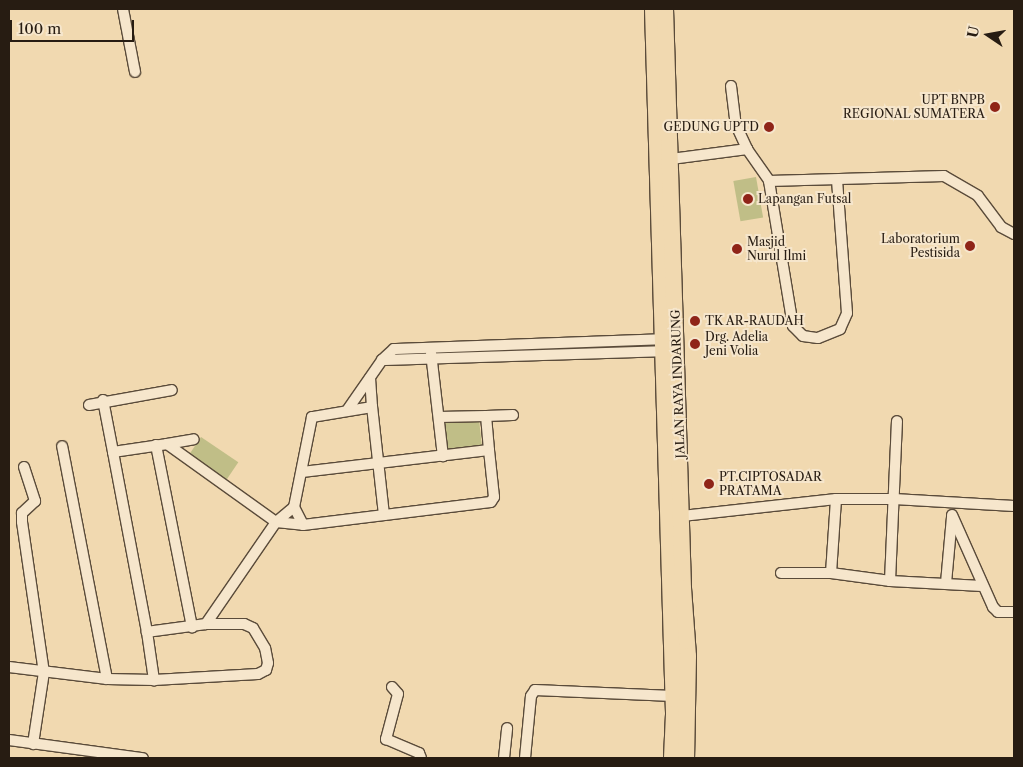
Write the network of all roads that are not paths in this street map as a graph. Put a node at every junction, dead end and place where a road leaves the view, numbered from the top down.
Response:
1 (123, 9) edge
2 (653, 9) edge
3 (665, 9) edge
4 (135, 72) dead end
5 (731, 86) dead end
6 (666, 149) junction
7 (747, 149) junction
8 (769, 181) junction
9 (837, 181) junction
10 (1014, 234) edge
11 (664, 345) junction
12 (431, 353) junction
13 (370, 378) junction
14 (172, 390) dead end
15 (103, 400) junction
16 (89, 404) dead end
17 (372, 407) junction
18 (348, 409) junction
19 (513, 415) dead end
20 (486, 416) junction
21 (439, 417) junction
22 (897, 421) dead end
23 (194, 439) dead end
24 (167, 444) junction
25 (156, 445) junction
26 (62, 446) dead end
27 (489, 450) junction
28 (113, 452) junction
29 (443, 456) junction
30 (379, 462) junction
31 (24, 467) dead end
32 (302, 472) junction
33 (836, 499) junction
34 (894, 499) junction
35 (294, 507) junction
36 (1014, 508) edge
37 (952, 510) junction
38 (384, 515) junction
39 (682, 516) junction
40 (276, 522) junction
41 (304, 525) junction
42 (781, 573) dead end
43 (831, 573) junction
44 (890, 581) junction
45 (946, 583) junction
46 (982, 586) junction
47 (1014, 612) edge
48 (206, 624) junction
49 (192, 627) junction
50 (147, 632) junction
51 (9, 667) edge
52 (44, 672) junction
53 (107, 679) junction
54 (154, 680) junction
55 (392, 688) dead end
56 (673, 696) junction
57 (507, 728) dead end
58 (9, 740) edge
59 (33, 744) junction
60 (143, 758) edge
61 (421, 758) edge
62 (504, 758) edge
63 (525, 758) edge
64 (672, 758) edge
65 (686, 758) edge

1 - 4 street
2 - 6 highway, JALAN RAYA INDARUNG
3 - 6 highway, JALAN RAYA INDARUNG
5 - 7 street
6 - 7 street
6 - 11 highway, JALAN RAYA INDARUNG
6 - 39 highway, JALAN RAYA INDARUNG
7 - 8 street
8 - 9 street
8 - 9 street
9 - 10 street
11 - 12 street
11 - 56 highway, JALAN RAYA INDARUNG
12 - 13 street
12 - 21 street
13 - 17 street
13 - 18 street
14 - 15 street
15 - 16 street
15 - 28 street
17 - 18 street
17 - 30 street
18 - 32 street
19 - 20 street
20 - 21 street
20 - 27 street
21 - 29 street
22 - 34 street
23 - 24 street
24 - 25 street
24 - 40 street
25 - 28 street
25 - 49 street
26 - 53 street
27 - 29 street
27 - 38 street
28 - 50 street
29 - 30 street
30 - 32 street
30 - 38 street
31 - 52 street
32 - 35 street
33 - 34 street
33 - 39 street
33 - 43 street
34 - 37 street
34 - 44 street
35 - 40 street
35 - 41 street
36 - 37 street
37 - 45 street
37 - 46 street
38 - 41 street
39 - 65 highway, JALAN RAYA INDARUNG
40 - 41 street
40 - 48 street
42 - 43 street
43 - 44 street
44 - 45 street
45 - 46 street
46 - 47 street
48 - 49 street
48 - 54 street
49 - 50 street
50 - 54 street
51 - 52 street
52 - 53 street
52 - 59 street
53 - 54 street
55 - 61 street
56 - 63 street
56 - 64 highway, JALAN RAYA INDARUNG
57 - 62 street
58 - 59 street
59 - 60 street

